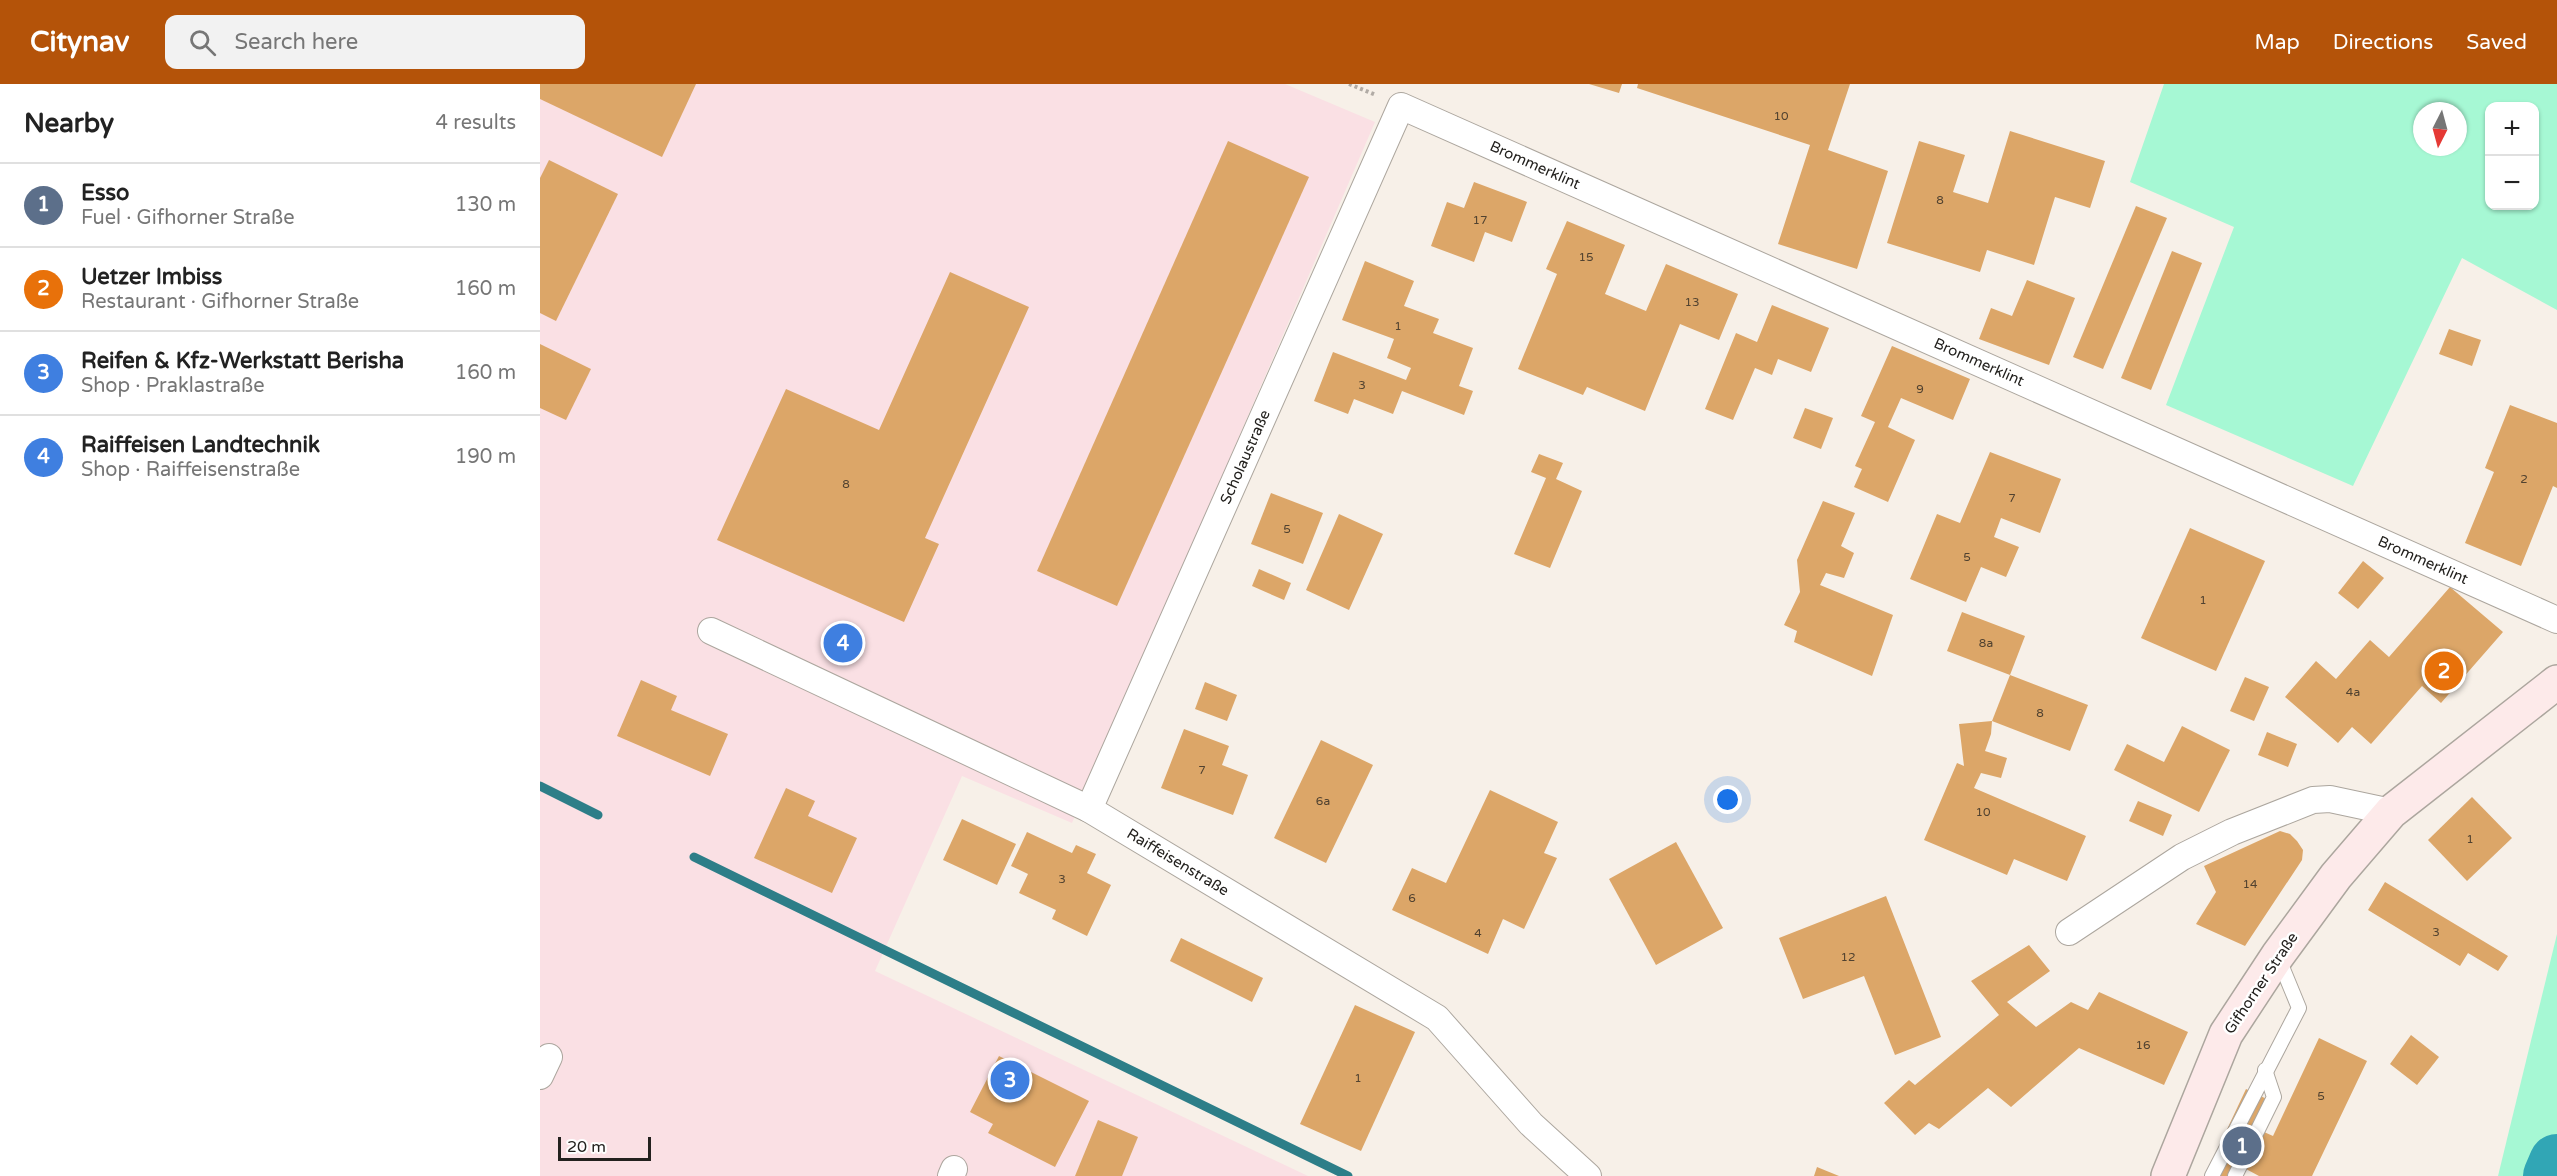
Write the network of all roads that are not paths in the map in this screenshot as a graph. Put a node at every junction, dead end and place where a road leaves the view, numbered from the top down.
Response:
1 (1401, 106) joint
2 (2557, 620) edge
3 (711, 631) dead end
4 (2557, 682) edge
5 (1089, 808) junction
6 (2391, 812) junction
7 (2069, 932) dead end
8 (2278, 956) junction
9 (2265, 1070) junction
10 (1588, 1176) edge
11 (2168, 1176) edge
12 (2212, 1176) edge
13 (2235, 1176) edge

1 - 2 street, Brommerklint
1 - 5 street, Scholaustraße
3 - 5 street, Raiffeisenstraße
4 - 6 street, Gifhorner Straße
5 - 10 street, Raiffeisenstraße
6 - 7 street
6 - 8 street, Gifhorner Straße
8 - 9 lane
8 - 11 street, Gifhorner Straße
9 - 12 lane
9 - 13 lane

